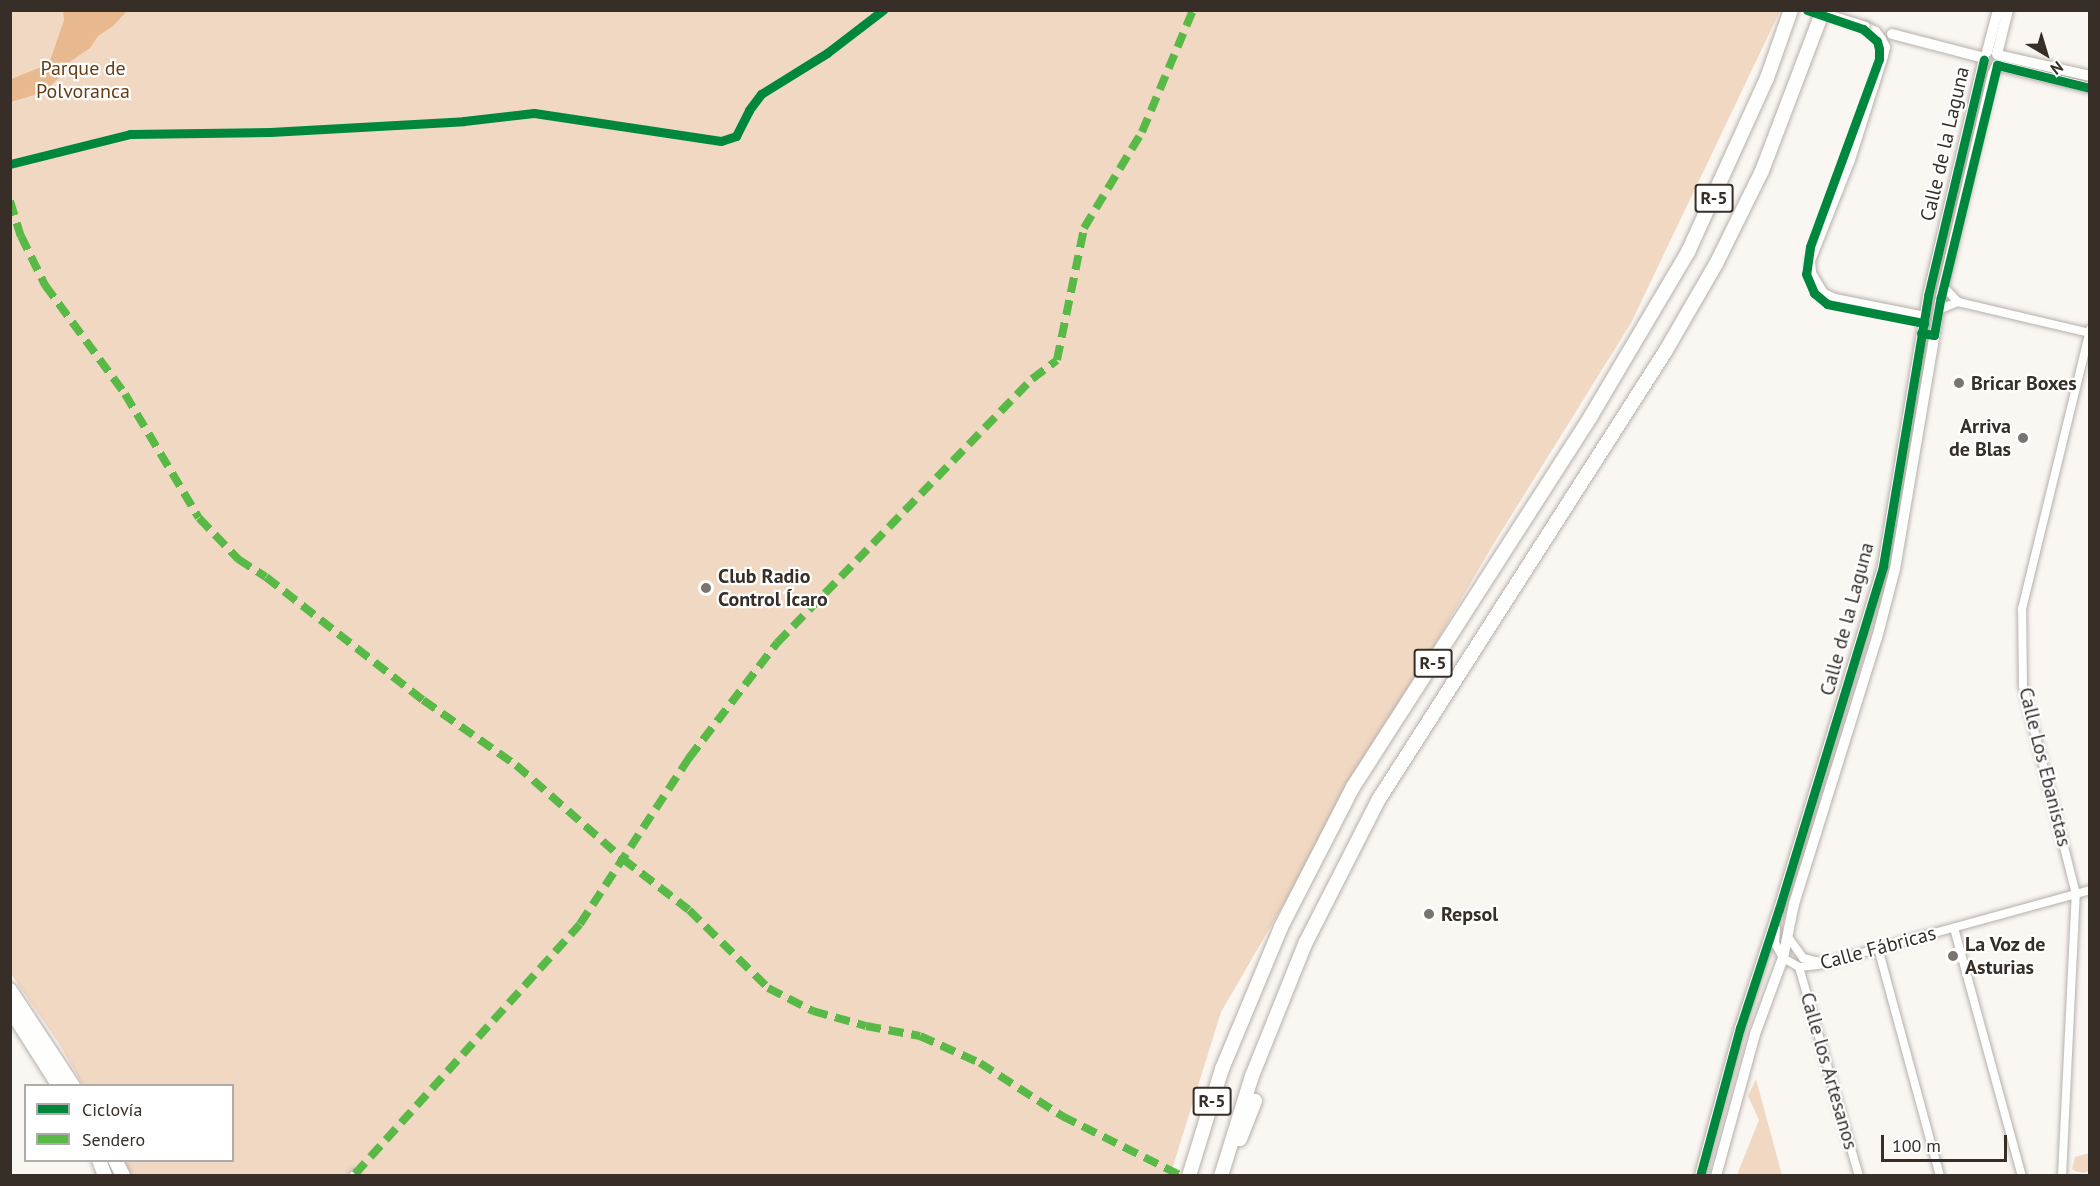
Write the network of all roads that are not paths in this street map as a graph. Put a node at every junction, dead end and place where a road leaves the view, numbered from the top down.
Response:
1 (1791, 10) edge
2 (1815, 10) edge
3 (1823, 10) edge
4 (1998, 10) edge
5 (2008, 10) edge
6 (2003, 32) junction
7 (1892, 34) dead end
8 (1991, 57) junction
9 (2024, 61) junction
10 (2013, 69) junction
11 (2090, 76) edge
12 (2090, 88) edge
13 (1989, 92) junction
14 (1943, 286) junction
15 (1958, 302) junction
16 (1938, 310) junction
17 (1652, 312) junction
18 (1925, 316) junction
19 (2089, 332) edge
20 (1609, 368) dead end
21 (1568, 502) junction
22 (1542, 560) dead end
23 (2090, 890) edge
24 (2076, 894) junction
25 (1778, 912) junction
26 (1954, 928) junction
27 (1788, 937) junction
28 (1878, 948) junction
29 (1783, 958) junction
30 (1824, 963) junction
31 (1799, 967) junction
32 (10, 990) edge
33 (10, 1009) edge
34 (58, 1084) edge
35 (72, 1084) edge
36 (1255, 1101) dead end
37 (99, 1162) edge
38 (114, 1162) edge
39 (1223, 1171) edge
40 (105, 1176) edge
41 (121, 1176) edge
42 (1189, 1176) edge
43 (1700, 1176) edge
44 (1716, 1176) edge
45 (1859, 1176) edge
46 (1940, 1176) edge
47 (2022, 1176) edge
48 (2062, 1176) edge

1 - 17 highway, R-5
2 - 18 street, bridge
3 - 21 highway, R-5
4 - 8 street, Calle de la Laguna
5 - 6 street, Calle de la Laguna
6 - 8 street, Calle de la Laguna
6 - 9 street
7 - 8 street
8 - 9 street
8 - 10 street
8 - 13 street, Calle de la Laguna
8 - 18 street, Calle de la Laguna
9 - 11 street
10 - 12 street
10 - 13 street
13 - 14 street, Calle de la Laguna
14 - 15 street
14 - 16 street, Calle de la Laguna
15 - 16 street
15 - 19 street
16 - 27 street, Calle de la Laguna
17 - 20 highway
17 - 42 highway, R-5
18 - 25 street, Calle de la Laguna
19 - 24 street, Calle Los Ebanistas
21 - 22 highway
21 - 39 highway, R-5
23 - 24 street, Calle Fábricas
24 - 26 street, Calle Fábricas
24 - 48 street, Calle Los Ebanistas
25 - 29 street
25 - 43 street, Calle de la Laguna
26 - 28 street, Calle Fábricas
26 - 47 street
27 - 29 street, Calle de la Laguna
27 - 30 street
28 - 30 street, Calle Fábricas
28 - 46 street
29 - 31 street, Calle Fábricas
29 - 44 street, Calle de la Laguna
30 - 31 street, Calle Fábricas
31 - 45 street, Calle los Artesanos
32 - 35 highway
33 - 34 highway
36 - 39 highway
37 - 40 highway
38 - 41 highway

